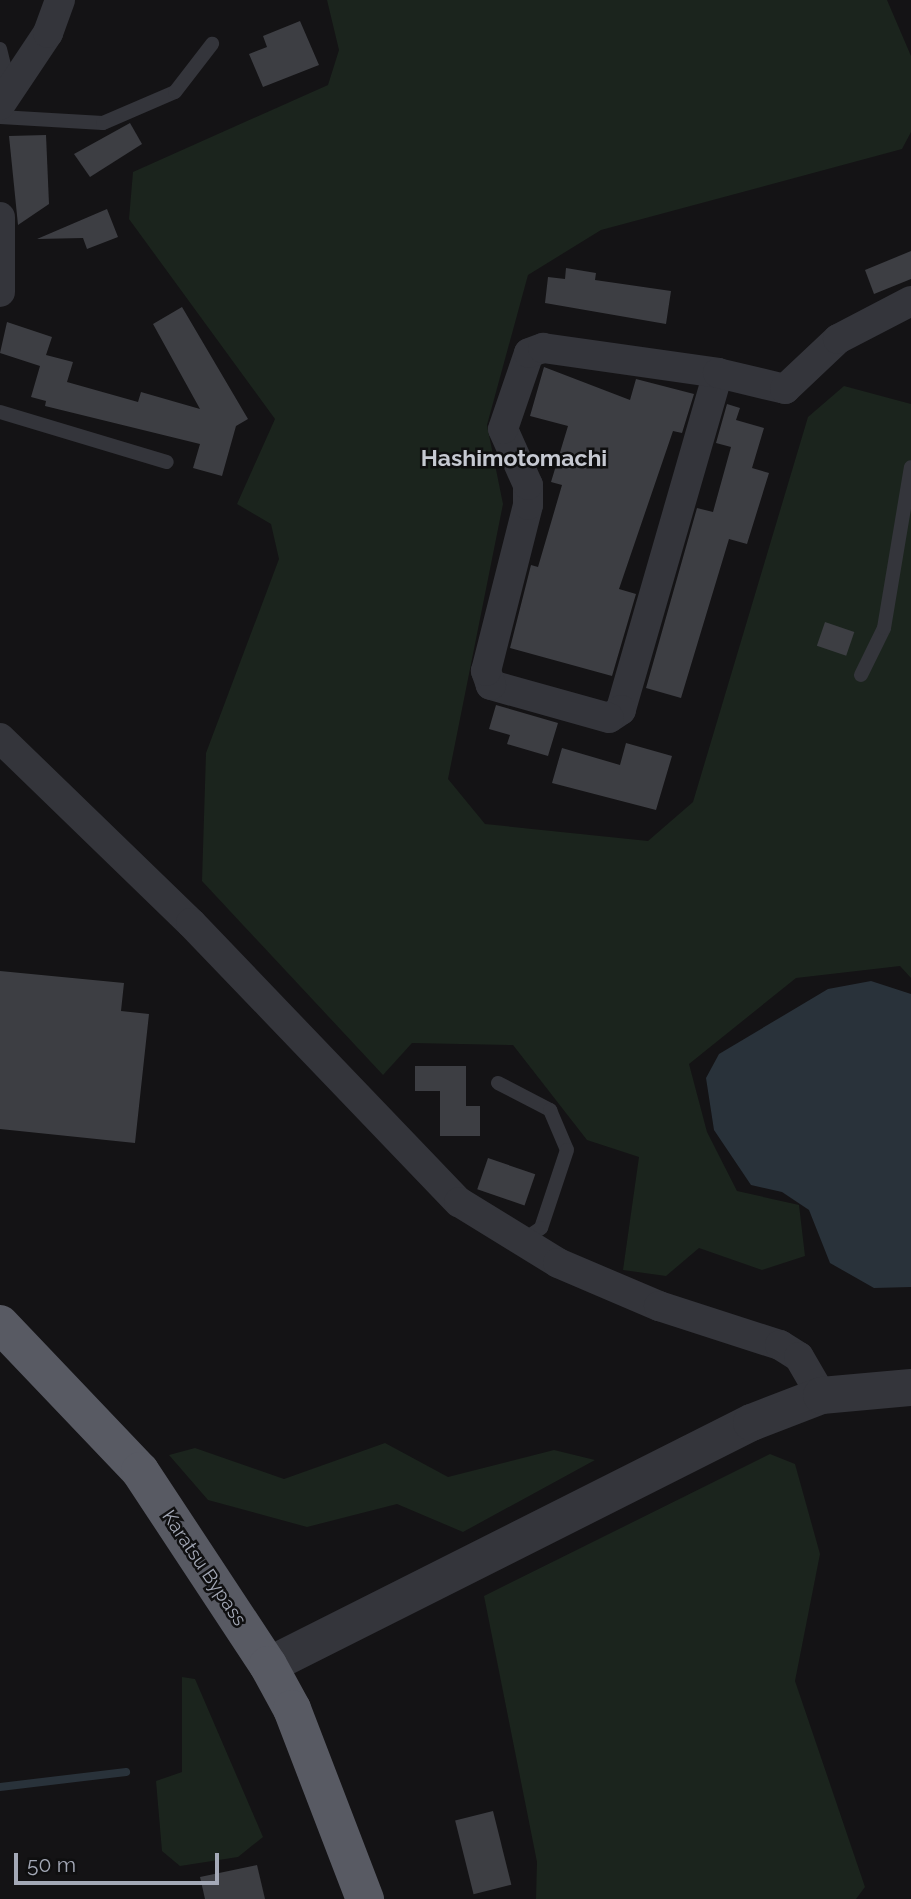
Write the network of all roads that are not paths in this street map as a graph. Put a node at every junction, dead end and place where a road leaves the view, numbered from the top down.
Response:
1 (60, 0) edge
2 (212, 44) dead end
3 (0, 49) edge
4 (4, 95) edge
5 (0, 117) edge
6 (0, 218) edge
7 (0, 292) edge
8 (911, 301) edge
9 (718, 373) junction
10 (0, 412) edge
11 (167, 462) dead end
12 (911, 467) edge
13 (862, 676) dead end
14 (0, 738) edge
15 (498, 1083) dead end
16 (519, 1243) junction
17 (0, 1324) edge
18 (911, 1387) edge
19 (821, 1395) junction
20 (268, 1665) junction
21 (344, 1853) junction
22 (342, 1899) edge
23 (365, 1899) edge

1 - 4 street
2 - 5 lane
3 - 4 lane
6 - 7 street
8 - 9 street
9 - 9 street
10 - 11 lane
12 - 13 lane
14 - 16 street
15 - 16 lane
16 - 19 street
17 - 20 highway, Karatsu Bypass
18 - 19 street
19 - 20 street
20 - 21 highway, Karatsu Bypass
21 - 22 highway, Karatsu Bypass
21 - 23 highway, Karatsu Bypass

